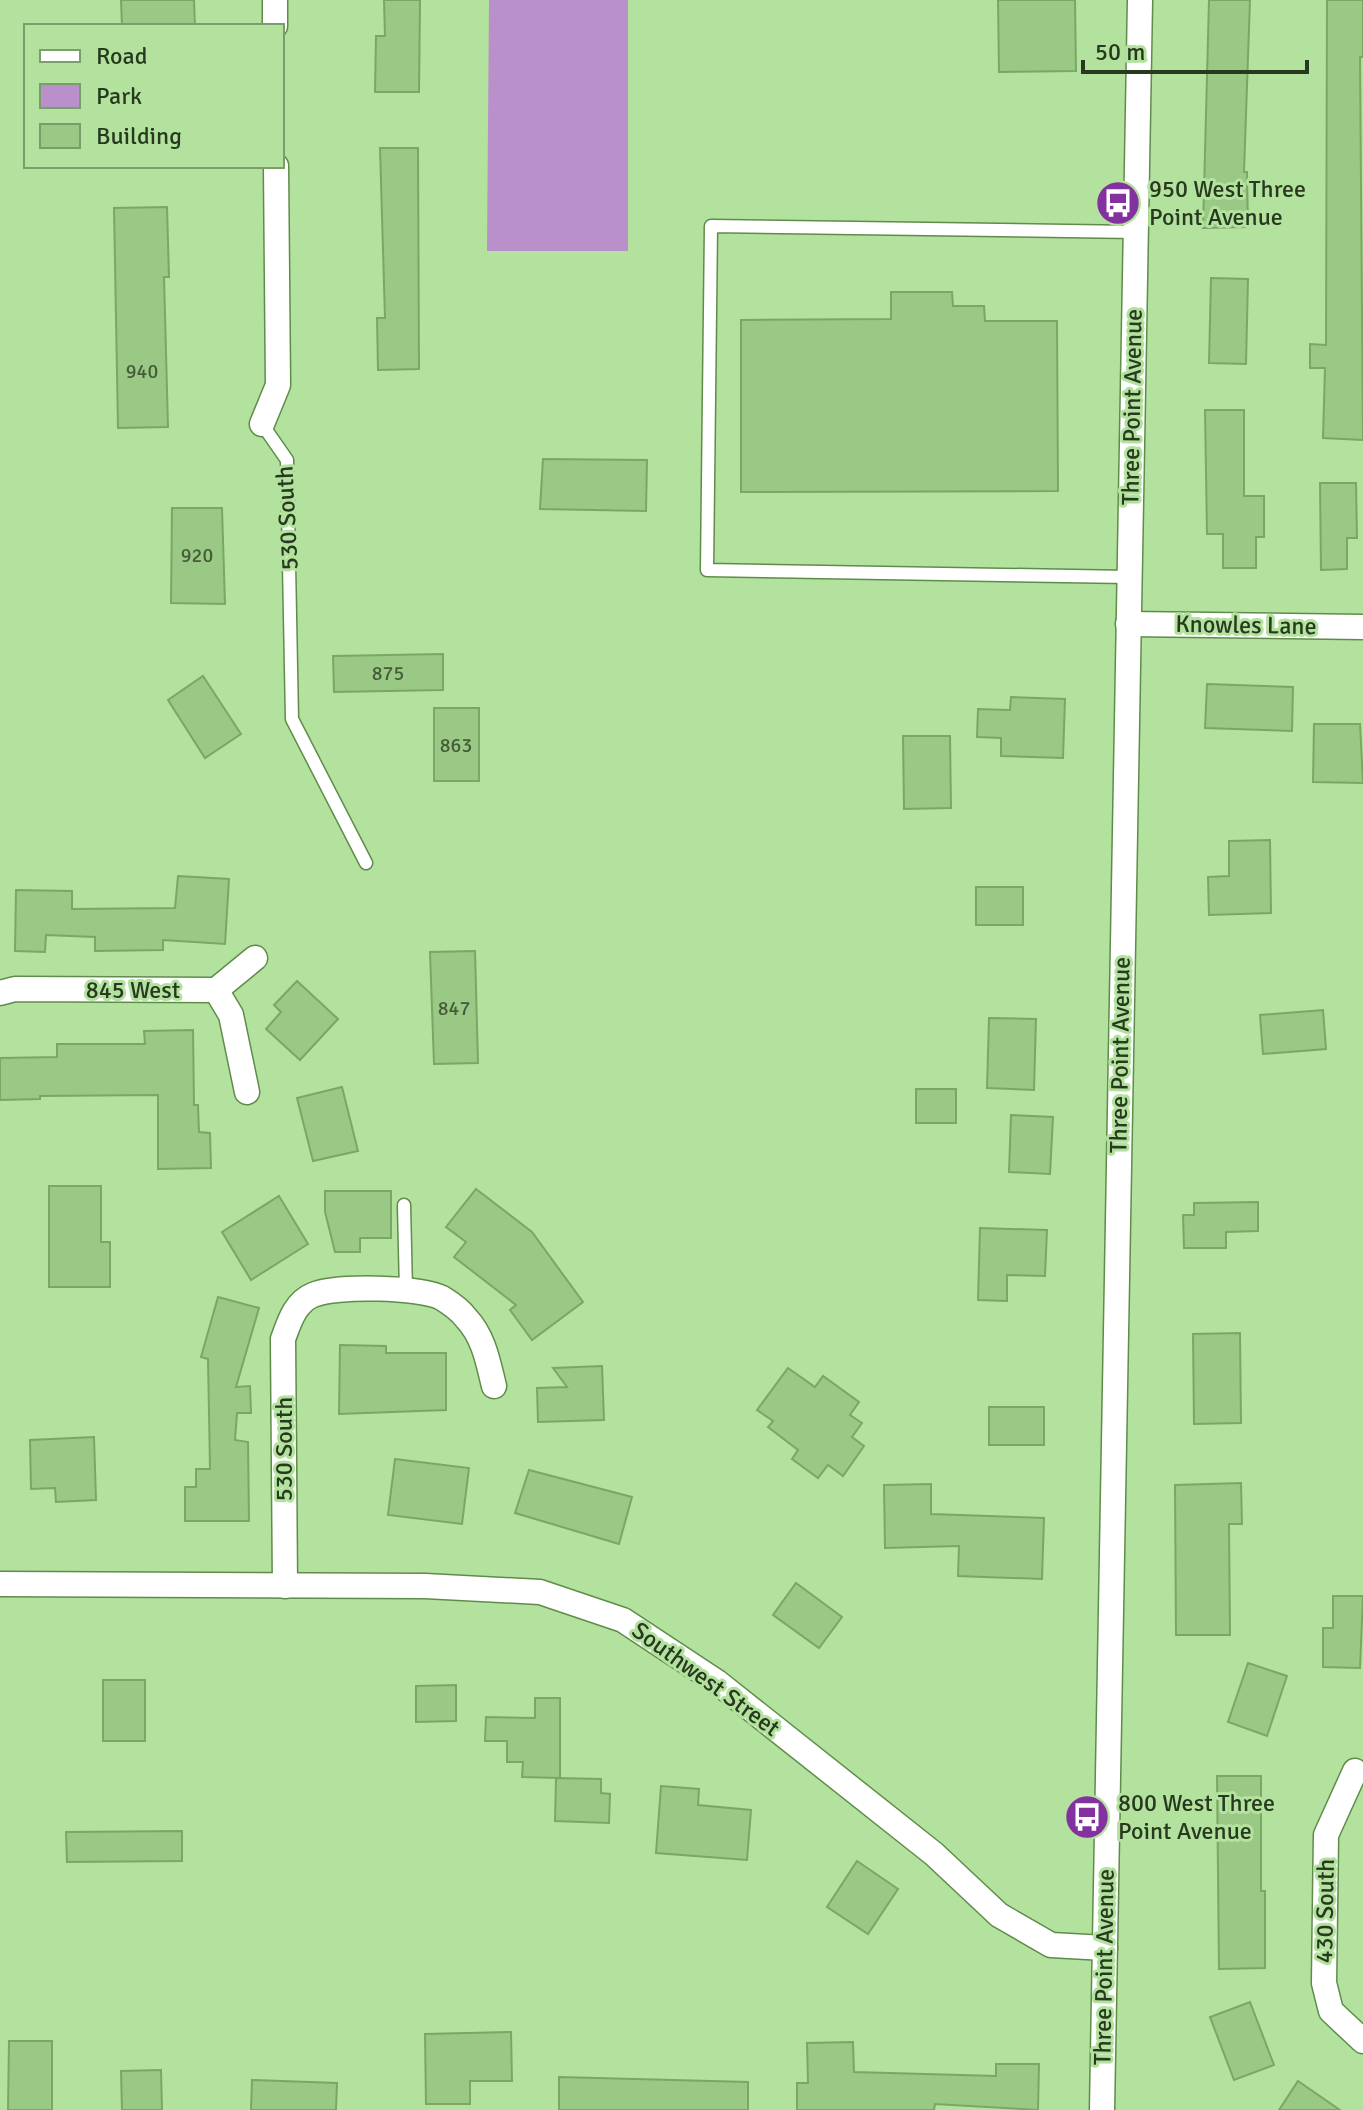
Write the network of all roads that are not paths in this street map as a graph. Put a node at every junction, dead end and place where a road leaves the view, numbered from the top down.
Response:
1 (275, 0) edge
2 (1140, 0) edge
3 (275, 24) edge
4 (276, 168) edge
5 (1136, 232) junction
6 (262, 424) joint
7 (1129, 577) junction
8 (1128, 624) junction
9 (1363, 627) edge
10 (366, 863) dead end
11 (255, 958) dead end
12 (216, 990) junction
13 (0, 993) edge
14 (247, 1092) dead end
15 (404, 1205) dead end
16 (406, 1291) junction
17 (494, 1386) dead end
18 (0, 1584) edge
19 (285, 1586) junction
20 (1355, 1771) dead end
21 (1105, 1948) junction
22 (1363, 2041) edge
23 (1102, 2110) edge

1 - 3 street
2 - 5 street, Three Point Avenue
4 - 6 street, 530 South
5 - 7 street, Three Point Avenue
5 - 7 lane
6 - 10 lane, 530 South
7 - 8 street, Three Point Avenue
8 - 9 street, Knowles Lane
8 - 21 street, Three Point Avenue
11 - 12 street, 845 West
12 - 13 street, 845 West
12 - 14 street
15 - 16 lane
16 - 17 street
16 - 19 street, 530 South
18 - 19 street, Southwest Street
19 - 21 street, Southwest Street
20 - 22 street, 430 South
21 - 23 street, Three Point Avenue

